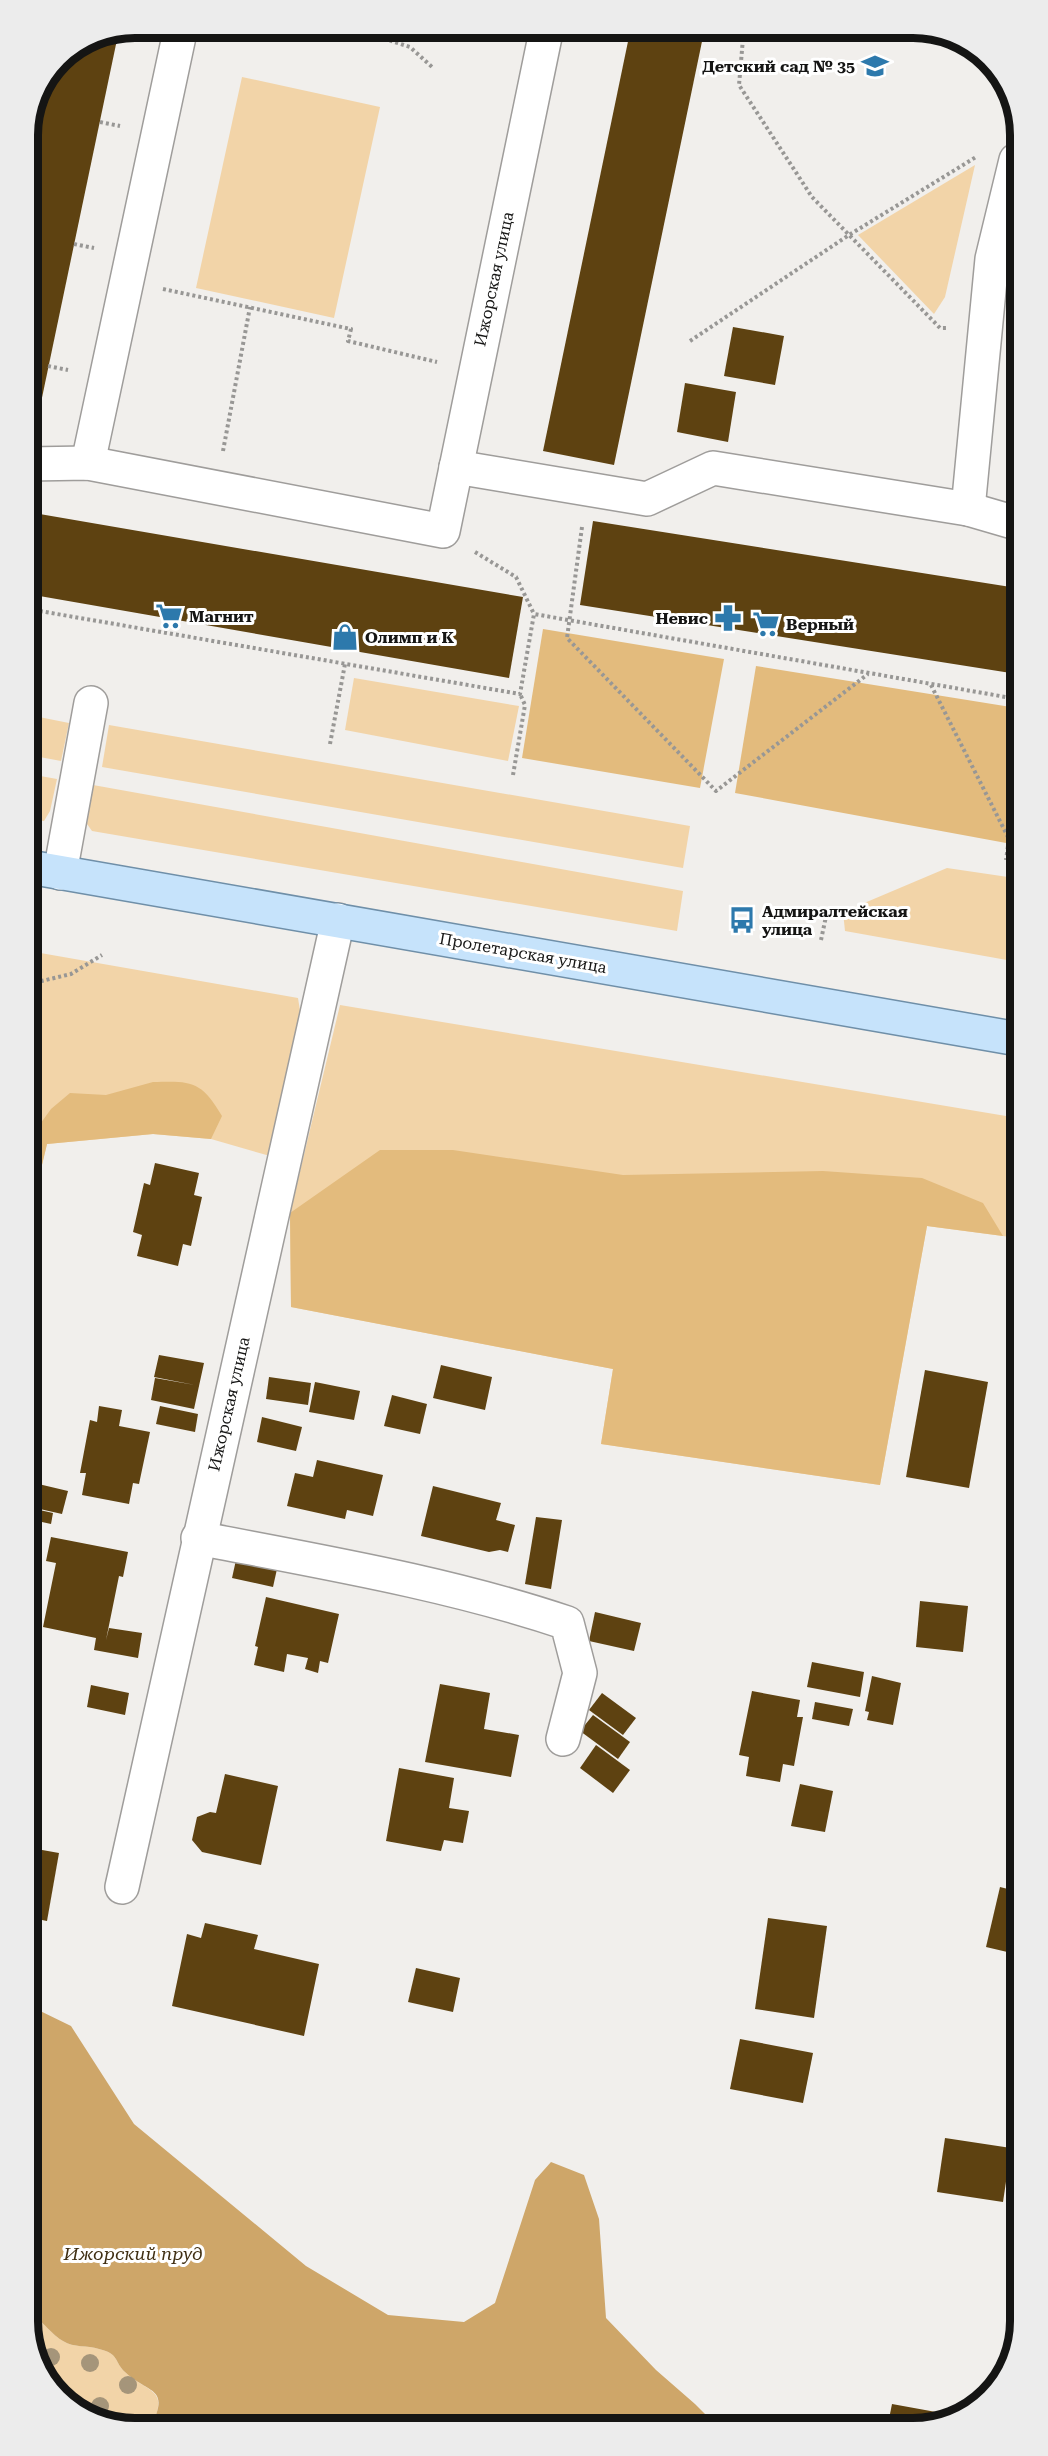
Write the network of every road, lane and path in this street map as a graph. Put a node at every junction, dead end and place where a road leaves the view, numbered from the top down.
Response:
1 (179, 38) edge
2 (381, 38) edge
3 (500, 38) edge
4 (545, 38) edge
5 (743, 38) edge
6 (510, 40) dead end
7 (432, 67) dead end
8 (1001, 156) edge
9 (849, 236) junction
10 (126, 281) junction
11 (250, 307) junction
12 (985, 333) junction
13 (690, 341) dead end
14 (443, 364) dead end
15 (88, 463) junction
16 (38, 464) edge
17 (456, 466) junction
18 (588, 489) junction
19 (229, 490) junction
20 (968, 508) junction
21 (1010, 521) edge
22 (442, 531) junction
23 (38, 611) edge
24 (534, 614) junction
25 (569, 620) junction
26 (345, 664) junction
27 (869, 674) junction
28 (931, 685) junction
29 (520, 694) junction
30 (1010, 698) edge
31 (91, 703) dead end
32 (330, 744) dead end
33 (513, 775) dead end
34 (1006, 860) dead end
35 (44, 870) edge
36 (828, 907) dead end
37 (338, 920) junction
38 (820, 940) dead end
39 (102, 955) dead end
40 (38, 982) edge
41 (1010, 1038) edge
42 (198, 1538) junction
43 (563, 1739) dead end
44 (122, 1887) dead end

1 - 10 street
2 - 7 path
3 - 6 path
4 - 17 street, Ижорская улица
5 - 9 path
8 - 9 path
8 - 12 street
9 - 12 path
9 - 13 path
10 - 11 path
10 - 15 street
11 - 14 path
11 - 19 path
12 - 20 street
15 - 16 street
15 - 19 street
17 - 18 street
17 - 22 street, Ижорская улица
18 - 20 street
18 - 25 path
19 - 22 street
20 - 21 street
22 - 24 path
23 - 26 path
24 - 25 path
24 - 29 path
25 - 27 path
25 - 27 path
26 - 29 path
26 - 32 path
27 - 28 path
28 - 30 path
28 - 34 path
29 - 33 path
31 - 35 street
35 - 37 main road, Пролетарская улица
36 - 38 path
37 - 41 main road, Пролетарская улица
37 - 42 street, Ижорская улица
39 - 40 path
42 - 43 street
42 - 44 street, Ижорская улица

